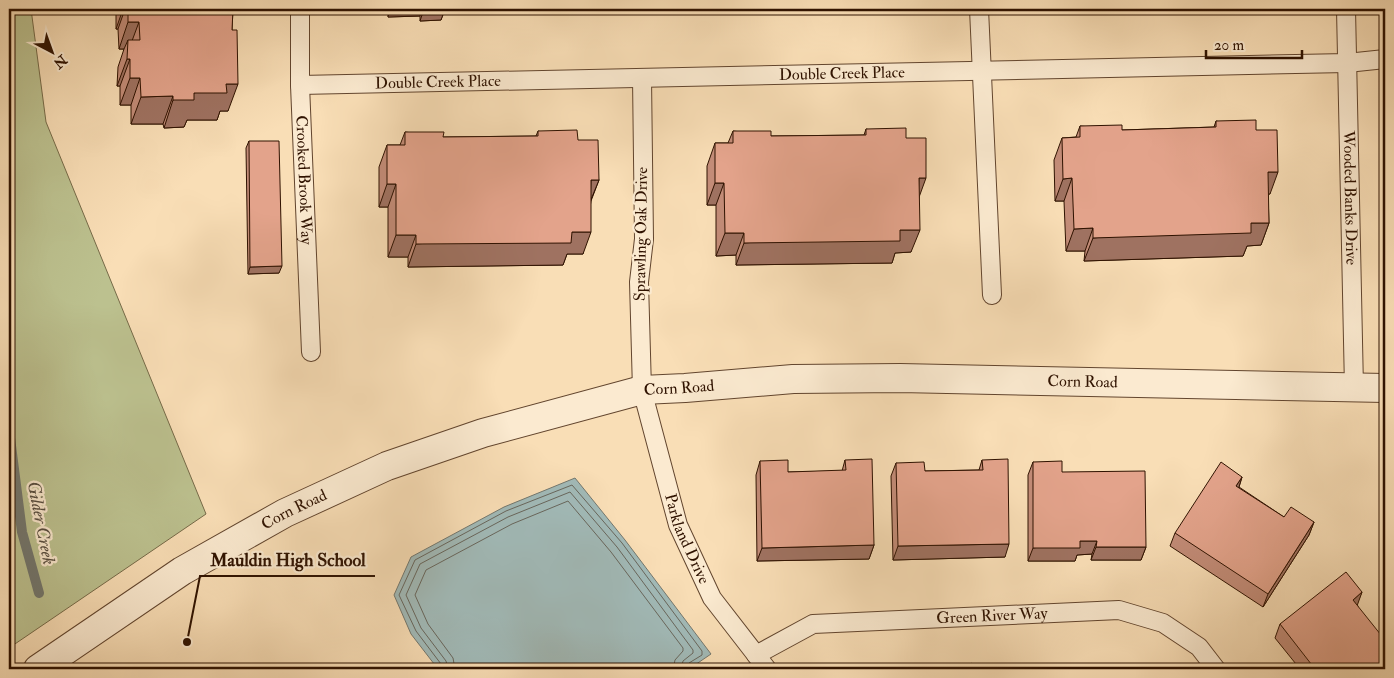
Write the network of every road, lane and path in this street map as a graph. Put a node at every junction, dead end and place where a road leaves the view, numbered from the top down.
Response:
1 (300, 9) edge
2 (979, 9) edge
3 (1346, 9) edge
4 (1385, 60) edge
5 (1347, 63) junction
6 (982, 70) junction
7 (642, 78) junction
8 (300, 85) junction
9 (992, 295) dead end
10 (311, 352) dead end
11 (1354, 388) junction
12 (1385, 388) edge
13 (642, 390) junction
14 (756, 655) junction
15 (38, 669) edge
16 (767, 669) edge
17 (1216, 669) edge

1 - 8 lane, Crooked Brook Way
2 - 6 lane
3 - 5 lane, Wooded Banks Drive
4 - 5 lane, Double Creek Place
5 - 6 lane, Double Creek Place
5 - 11 lane, Wooded Banks Drive
6 - 7 lane, Double Creek Place
6 - 9 lane
7 - 8 lane, Double Creek Place
7 - 13 lane, Sprawling Oak Drive
8 - 10 lane, Crooked Brook Way
11 - 12 street, Corn Road
11 - 13 street, Corn Road
13 - 14 lane, Parkland Drive
13 - 15 street, Corn Road
14 - 16 lane, Parkland Drive
14 - 17 lane, Green River Way

